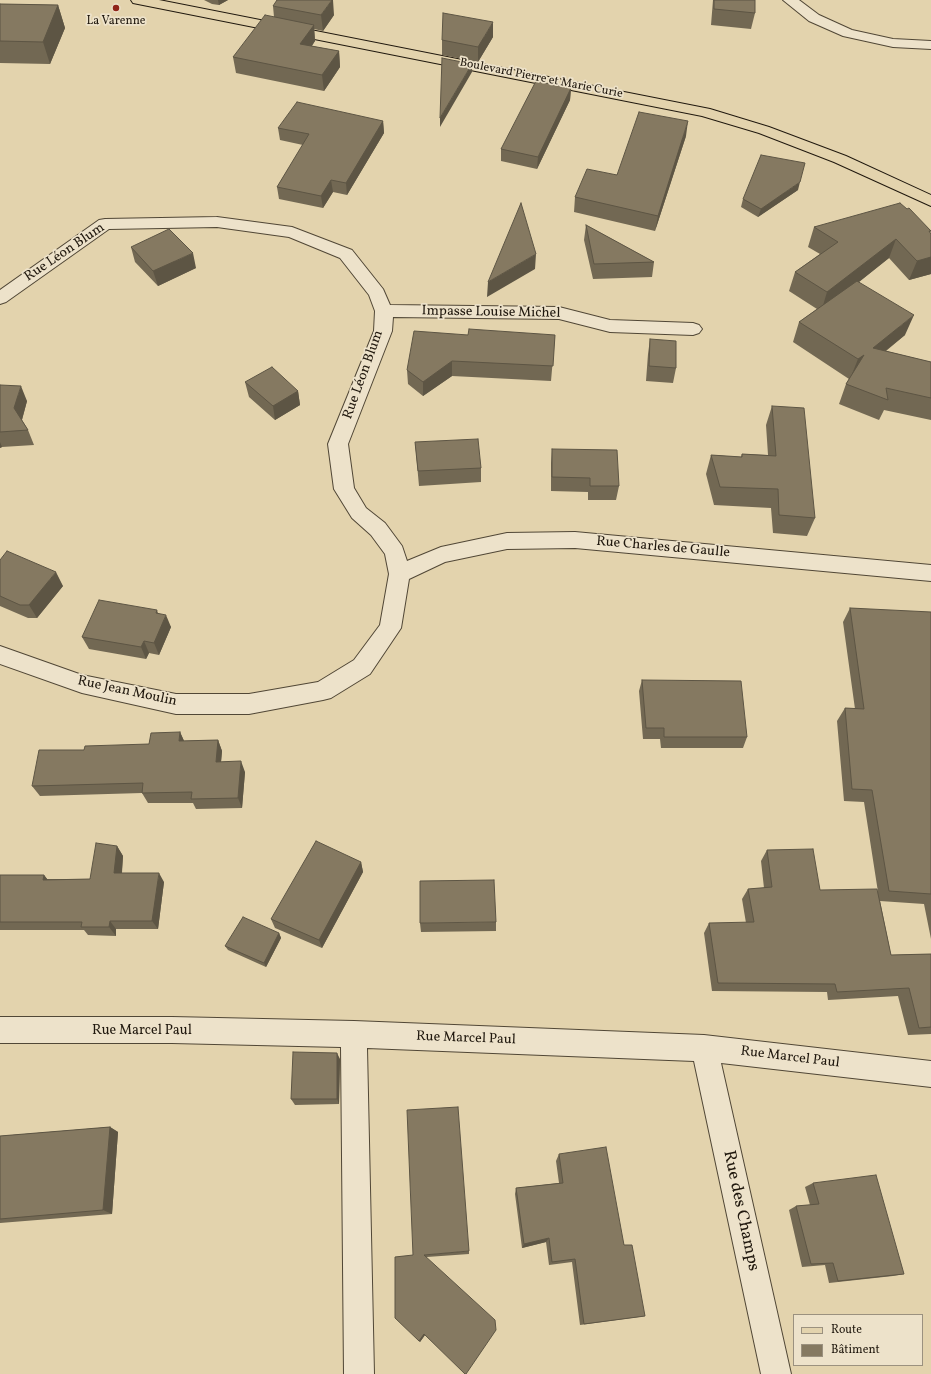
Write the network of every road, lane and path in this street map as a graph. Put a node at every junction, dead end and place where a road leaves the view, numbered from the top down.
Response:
1 (138, 0) edge
2 (790, 0) edge
3 (931, 45) edge
4 (931, 201) edge
5 (0, 298) edge
6 (384, 311) junction
7 (693, 329) dead end
8 (931, 573) edge
9 (399, 574) junction
10 (0, 656) edge
11 (0, 1030) edge
12 (354, 1034) junction
13 (704, 1048) junction
14 (931, 1074) edge
15 (359, 1374) edge
16 (776, 1374) edge

1 - 4 main road, Boulevard Pierre et Marie Curie
2 - 3 street
5 - 6 street, Rue Léon Blum
6 - 7 street, Impasse Louise Michel
6 - 9 street, Rue Léon Blum
8 - 9 street, Rue Charles de Gaulle
9 - 10 street, Rue Jean Moulin
11 - 12 street, Rue Marcel Paul
12 - 13 street, Rue Marcel Paul
12 - 15 street
13 - 14 street, Rue Marcel Paul
13 - 16 street, Rue des Champs

